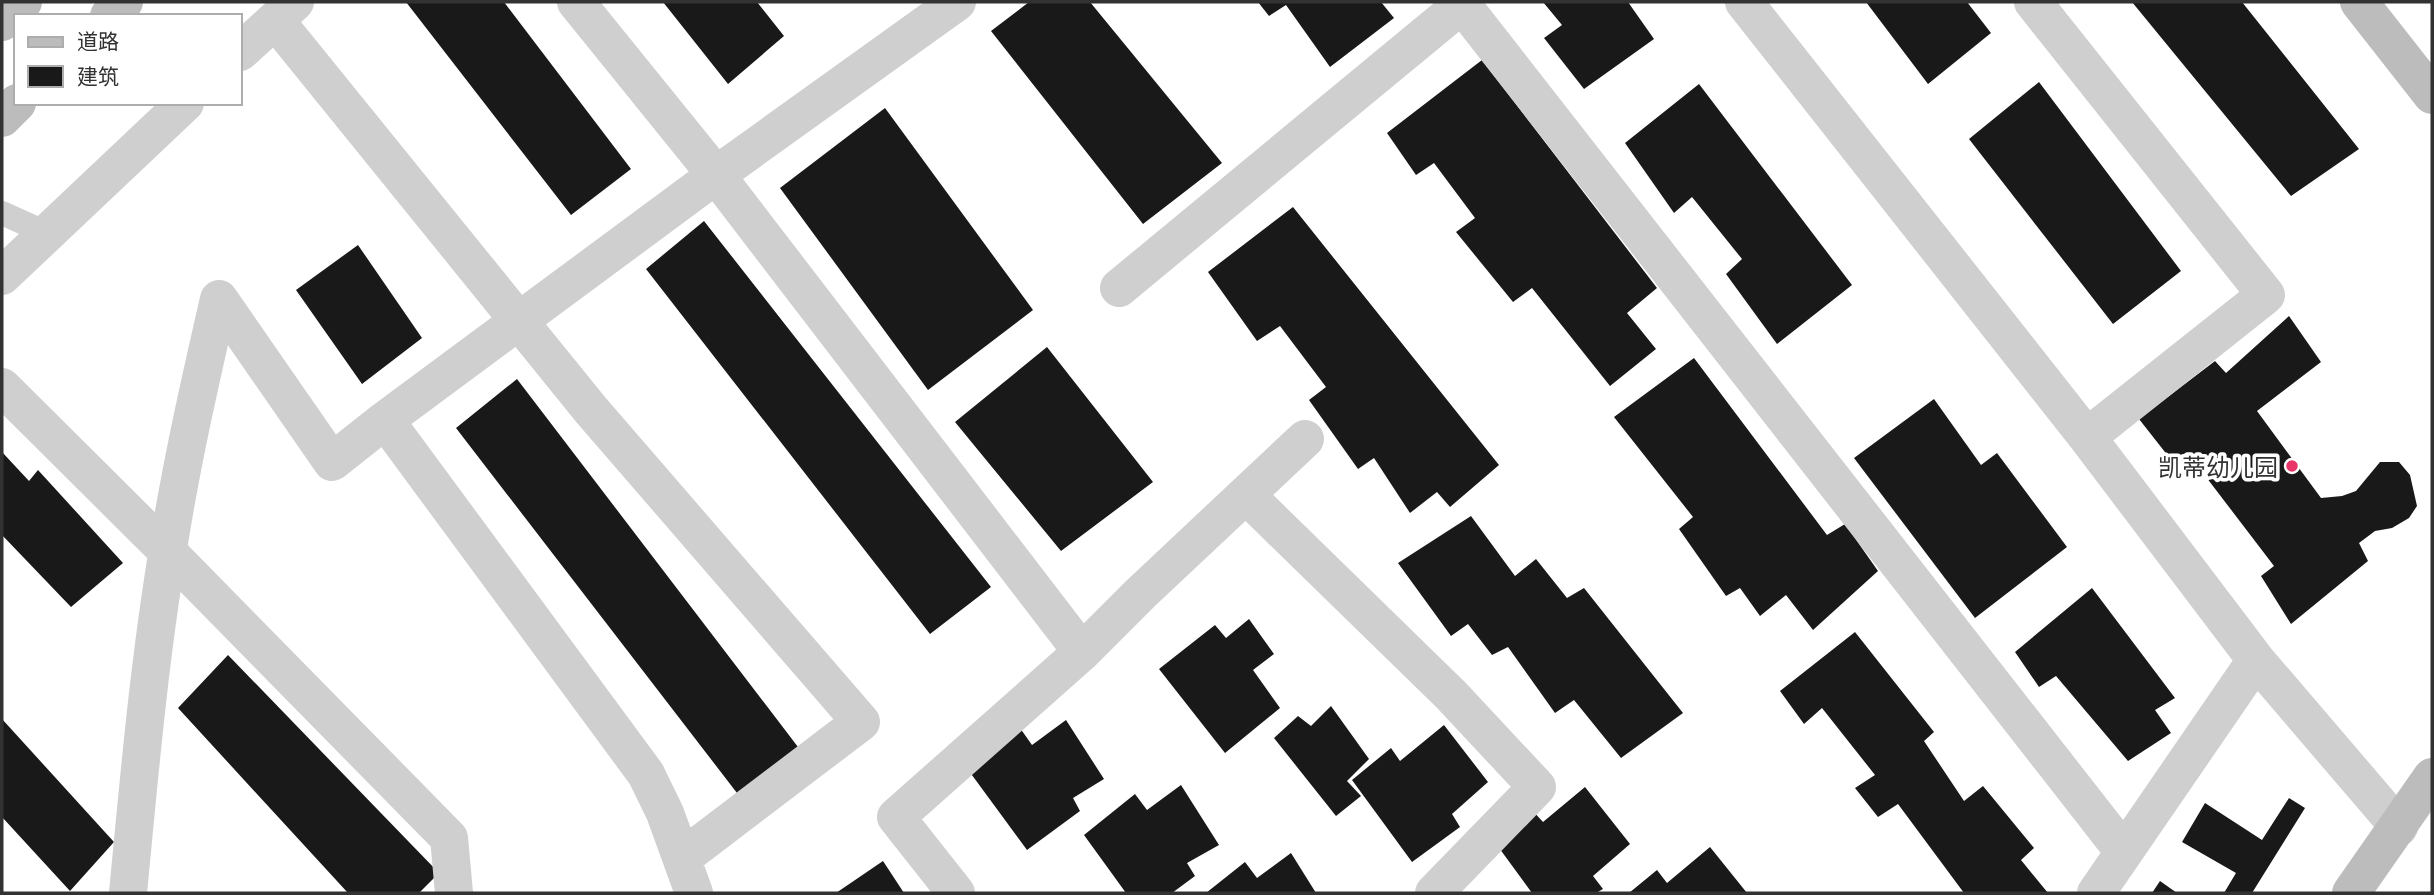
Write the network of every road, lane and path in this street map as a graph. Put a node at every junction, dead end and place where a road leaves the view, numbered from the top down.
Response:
1 (23, 2) edge
2 (124, 2) edge
3 (576, 2) edge
4 (957, 2) edge
5 (1744, 2) edge
6 (2033, 2) edge
7 (2359, 2) edge
8 (1462, 3) edge
9 (285, 11) edge
10 (111, 14) edge
11 (2, 22) edge
12 (242, 50) edge
13 (2432, 95) edge
14 (15, 105) edge
15 (183, 105) edge
16 (2, 118) edge
17 (716, 175) junction
18 (2, 214) edge
19 (47, 233) junction
20 (2, 275) edge
21 (1119, 288) dead end
22 (520, 321) junction
23 (2, 387) edge
24 (385, 420) junction
25 (2087, 437) junction
26 (1305, 439) dead end
27 (1246, 495) junction
28 (167, 551) junction
29 (1082, 652) junction
30 (2256, 660) junction
31 (2432, 777) edge
32 (2399, 827) junction
33 (2124, 852) junction
34 (688, 876) edge
35 (128, 893) edge
36 (454, 893) edge
37 (956, 893) edge
38 (1434, 893) edge
39 (2096, 893) edge
40 (2351, 893) edge

1 - 11 main road
2 - 10 main road
3 - 17 street
4 - 17 street
5 - 25 street
6 - 25 street
7 - 13 main road
8 - 21 street
8 - 33 street
9 - 12 street
9 - 22 street
14 - 16 main road
15 - 19 street
17 - 22 street
17 - 29 street
18 - 19 lane
19 - 20 street
22 - 24 street
22 - 34 street
23 - 28 street
24 - 28 street
24 - 34 street
25 - 30 street
26 - 27 street
27 - 29 street
27 - 38 street
28 - 35 street
28 - 36 street
29 - 37 street
30 - 32 street
30 - 33 street
31 - 32 main road
32 - 40 main road
33 - 39 street

